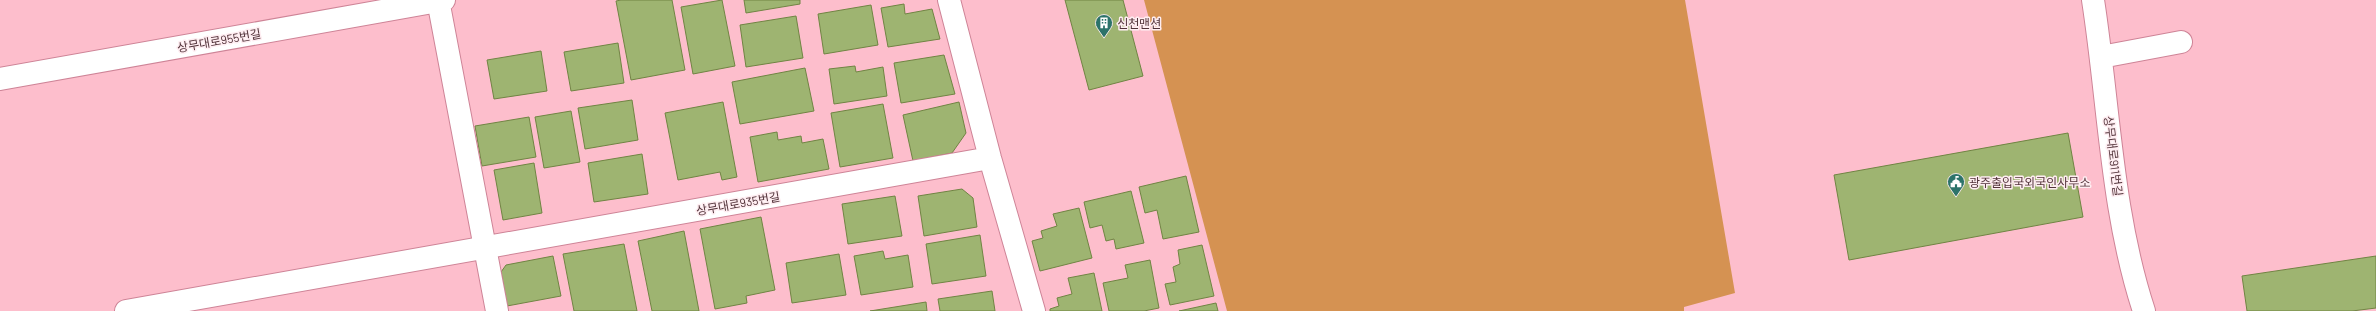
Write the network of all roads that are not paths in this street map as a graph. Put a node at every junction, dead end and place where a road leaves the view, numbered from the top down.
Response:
1 (440, 0) edge
2 (949, 0) edge
3 (2093, 0) edge
4 (2180, 42) dead end
5 (2101, 57) junction
6 (0, 79) edge
7 (990, 158) junction
8 (485, 249) junction
9 (126, 311) edge
10 (497, 311) edge
11 (1034, 311) edge
12 (2144, 311) edge

1 - 6 street, 상무대로955번길
1 - 8 street
2 - 7 street
3 - 5 street, 상무대로911번길
4 - 5 street
5 - 12 street, 상무대로911번길
7 - 8 street, 상무대로935번길
7 - 11 street
8 - 9 street
8 - 10 street

